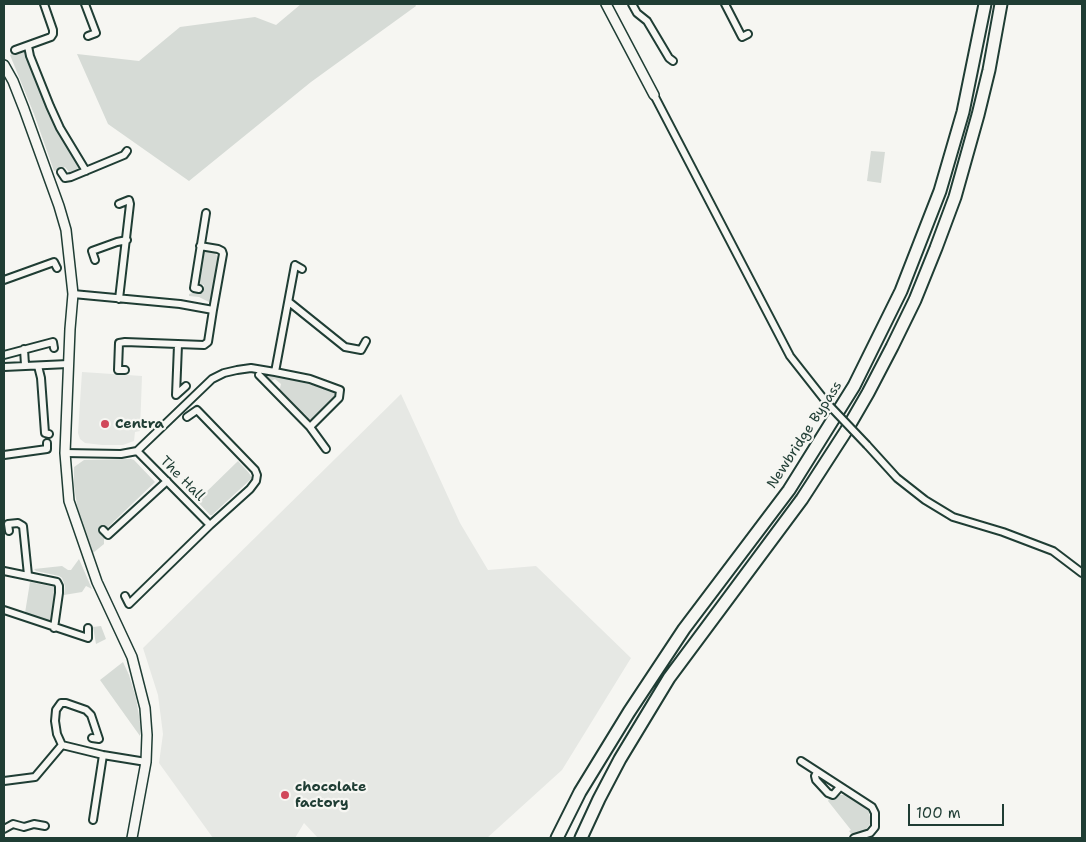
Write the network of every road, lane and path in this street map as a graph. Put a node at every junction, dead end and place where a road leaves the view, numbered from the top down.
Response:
1 (44, 4) edge
2 (85, 4) edge
3 (606, 4) edge
4 (632, 4) edge
5 (725, 4) edge
6 (985, 4) edge
7 (1001, 4) edge
8 (748, 34) dead end
9 (88, 36) dead end
10 (28, 46) junction
11 (15, 50) dead end
12 (673, 61) dead end
13 (4, 65) edge
14 (654, 95) joint
15 (127, 151) dead end
16 (86, 171) junction
17 (61, 172) dead end
18 (119, 204) dead end
19 (206, 213) dead end
20 (126, 240) junction
21 (200, 246) junction
22 (95, 260) dead end
23 (57, 268) dead end
24 (302, 269) dead end
25 (4, 280) edge
26 (199, 289) dead end
27 (74, 294) junction
28 (119, 298) junction
29 (289, 302) junction
30 (213, 310) junction
31 (366, 341) dead end
32 (178, 345) junction
33 (54, 348) dead end
34 (24, 349) junction
35 (4, 355) edge
36 (68, 364) junction
37 (26, 365) junction
38 (38, 366) junction
39 (4, 367) edge
40 (125, 370) dead end
41 (275, 372) junction
42 (259, 375) dead end
43 (186, 386) dead end
44 (188, 417) dead end
45 (310, 427) junction
46 (49, 434) dead end
47 (46, 443) dead end
48 (326, 449) dead end
49 (137, 451) junction
50 (65, 453) junction
51 (4, 455) edge
52 (167, 481) junction
53 (210, 525) junction
54 (103, 530) dead end
55 (9, 531) dead end
56 (4, 571) edge
57 (1082, 573) edge
58 (28, 575) junction
59 (125, 596) dead end
60 (4, 610) edge
61 (54, 628) junction
62 (88, 628) dead end
63 (92, 738) dead end
64 (62, 745) junction
65 (103, 755) junction
66 (801, 761) dead end
67 (146, 762) junction
68 (817, 772) junction
69 (4, 781) edge
70 (840, 787) junction
71 (93, 820) dead end
72 (45, 826) dead end
73 (4, 829) edge
74 (132, 838) edge
75 (558, 838) edge
76 (581, 838) edge
77 (854, 838) edge

1 - 10 street
2 - 9 street
3 - 14 street
4 - 12 street
5 - 8 street
6 - 75 highway, Newbridge Bypass
7 - 76 highway
10 - 11 street
10 - 16 street
13 - 27 street
14 - 57 street, bridge
15 - 16 street
16 - 17 street
18 - 20 street
19 - 21 street
20 - 22 street
20 - 28 street
21 - 26 street
21 - 30 street
23 - 25 street
24 - 29 street
27 - 28 street
27 - 36 street
28 - 30 street
29 - 31 street
29 - 41 street
30 - 32 street
32 - 40 street
32 - 43 street
33 - 34 street
34 - 35 street
34 - 37 street
36 - 38 street
36 - 50 street
37 - 38 street
37 - 39 street
38 - 46 street
41 - 45 street
41 - 49 street
42 - 45 street
44 - 53 street
45 - 48 street
47 - 51 street
49 - 50 street
49 - 52 street, The Hall
50 - 67 street
52 - 53 street, The Hall
52 - 54 street
53 - 59 street
55 - 58 street
56 - 58 street
58 - 61 street
60 - 61 street
61 - 62 street
63 - 64 street
64 - 65 street
64 - 69 street
65 - 67 street
65 - 71 street
66 - 68 street
67 - 74 street
68 - 70 street
68 - 70 street
70 - 77 street
72 - 73 street

